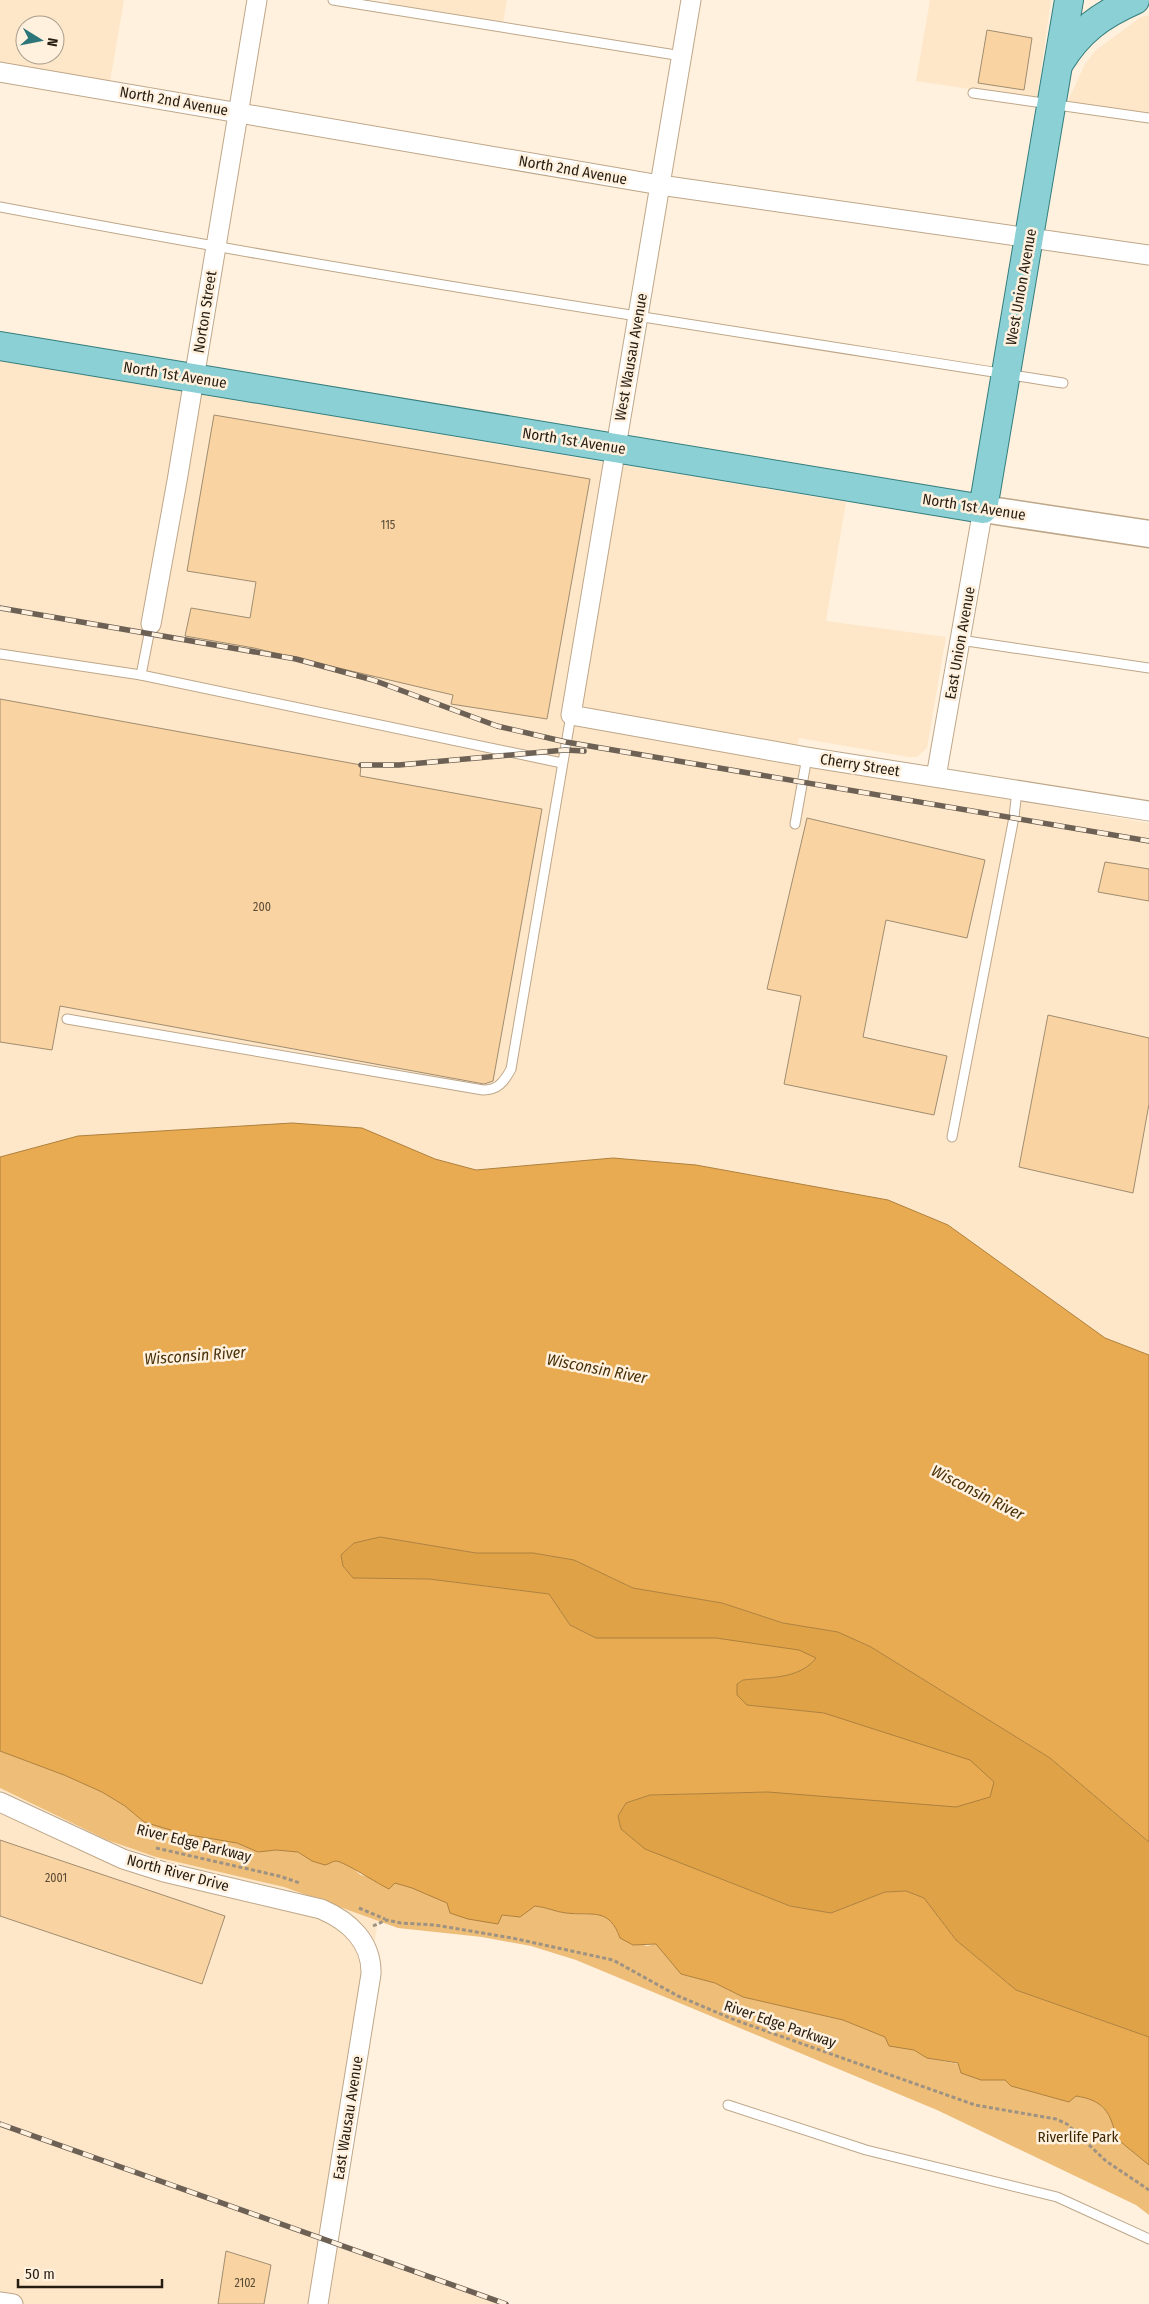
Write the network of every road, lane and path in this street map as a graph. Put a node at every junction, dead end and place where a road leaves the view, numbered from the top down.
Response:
1 (257, 0) edge
2 (333, 0) edge
3 (691, 0) edge
4 (1069, 0) edge
5 (1134, 0) edge
6 (682, 56) junction
7 (1057, 66) junction
8 (0, 72) edge
9 (973, 93) dead end
10 (1051, 104) junction
11 (237, 112) junction
12 (1149, 118) edge
13 (660, 185) junction
14 (0, 208) edge
15 (1030, 237) junction
16 (216, 248) junction
17 (1149, 255) edge
18 (638, 318) junction
19 (0, 346) edge
20 (1006, 374) junction
21 (194, 378) junction
22 (1063, 383) dead end
23 (616, 448) junction
24 (983, 509) junction
25 (1149, 534) edge
26 (151, 624) joint
27 (960, 640) junction
28 (0, 654) edge
29 (1149, 668) edge
30 (141, 675) junction
31 (571, 715) junction
32 (807, 757) junction
33 (562, 763) junction
34 (936, 777) junction
35 (1017, 790) junction
36 (1149, 811) edge
37 (794, 824) dead end
38 (67, 1019) dead end
39 (952, 1138) dead end
40 (0, 1802) edge
41 (152, 1847) dead end
42 (303, 1884) dead end
43 (353, 1906) dead end
44 (386, 1920) junction
45 (358, 1934) junction
46 (728, 2106) dead end
47 (1149, 2190) edge
48 (1149, 2239) edge
49 (0, 2302) edge
50 (13, 2304) edge
51 (318, 2304) edge

1 - 11 street, Norton Street
2 - 6 lane
3 - 6 street, West Wausau Avenue
4 - 7 main road, West Union Avenue
5 - 7 main road
6 - 13 street, West Wausau Avenue
7 - 10 main road, West Union Avenue
8 - 11 street, North 2nd Avenue
9 - 10 lane
10 - 12 lane
10 - 15 main road, West Union Avenue
11 - 13 street, North 2nd Avenue
11 - 16 street, Norton Street
13 - 15 street, North 2nd Avenue
13 - 18 street, West Wausau Avenue
14 - 16 lane
15 - 17 street, North 2nd Avenue
15 - 20 main road, West Union Avenue
16 - 18 lane
16 - 21 street, Norton Street
18 - 20 lane
18 - 23 street, West Wausau Avenue
19 - 21 main road, North 1st Avenue
20 - 22 lane
20 - 24 main road, West Union Avenue
21 - 23 main road, North 1st Avenue
21 - 26 street, Norton Street
23 - 24 main road, North 1st Avenue
23 - 31 street, West Wausau Avenue
24 - 25 street, North 1st Avenue
24 - 27 street, East Union Avenue
26 - 30 lane
27 - 29 lane
27 - 34 street, East Union Avenue
28 - 30 lane
30 - 33 lane
31 - 32 street, Cherry Street
31 - 33 lane
32 - 34 street, Cherry Street
32 - 37 lane
33 - 38 lane
34 - 35 street, Cherry Street
35 - 36 street, Cherry Street
35 - 39 lane
40 - 45 street, North River Drive
41 - 42 path, River Edge Parkway
43 - 44 path, River Edge Parkway
44 - 45 path
44 - 47 path, River Edge Parkway
45 - 51 street, East Wausau Avenue
46 - 48 lane
49 - 50 street

